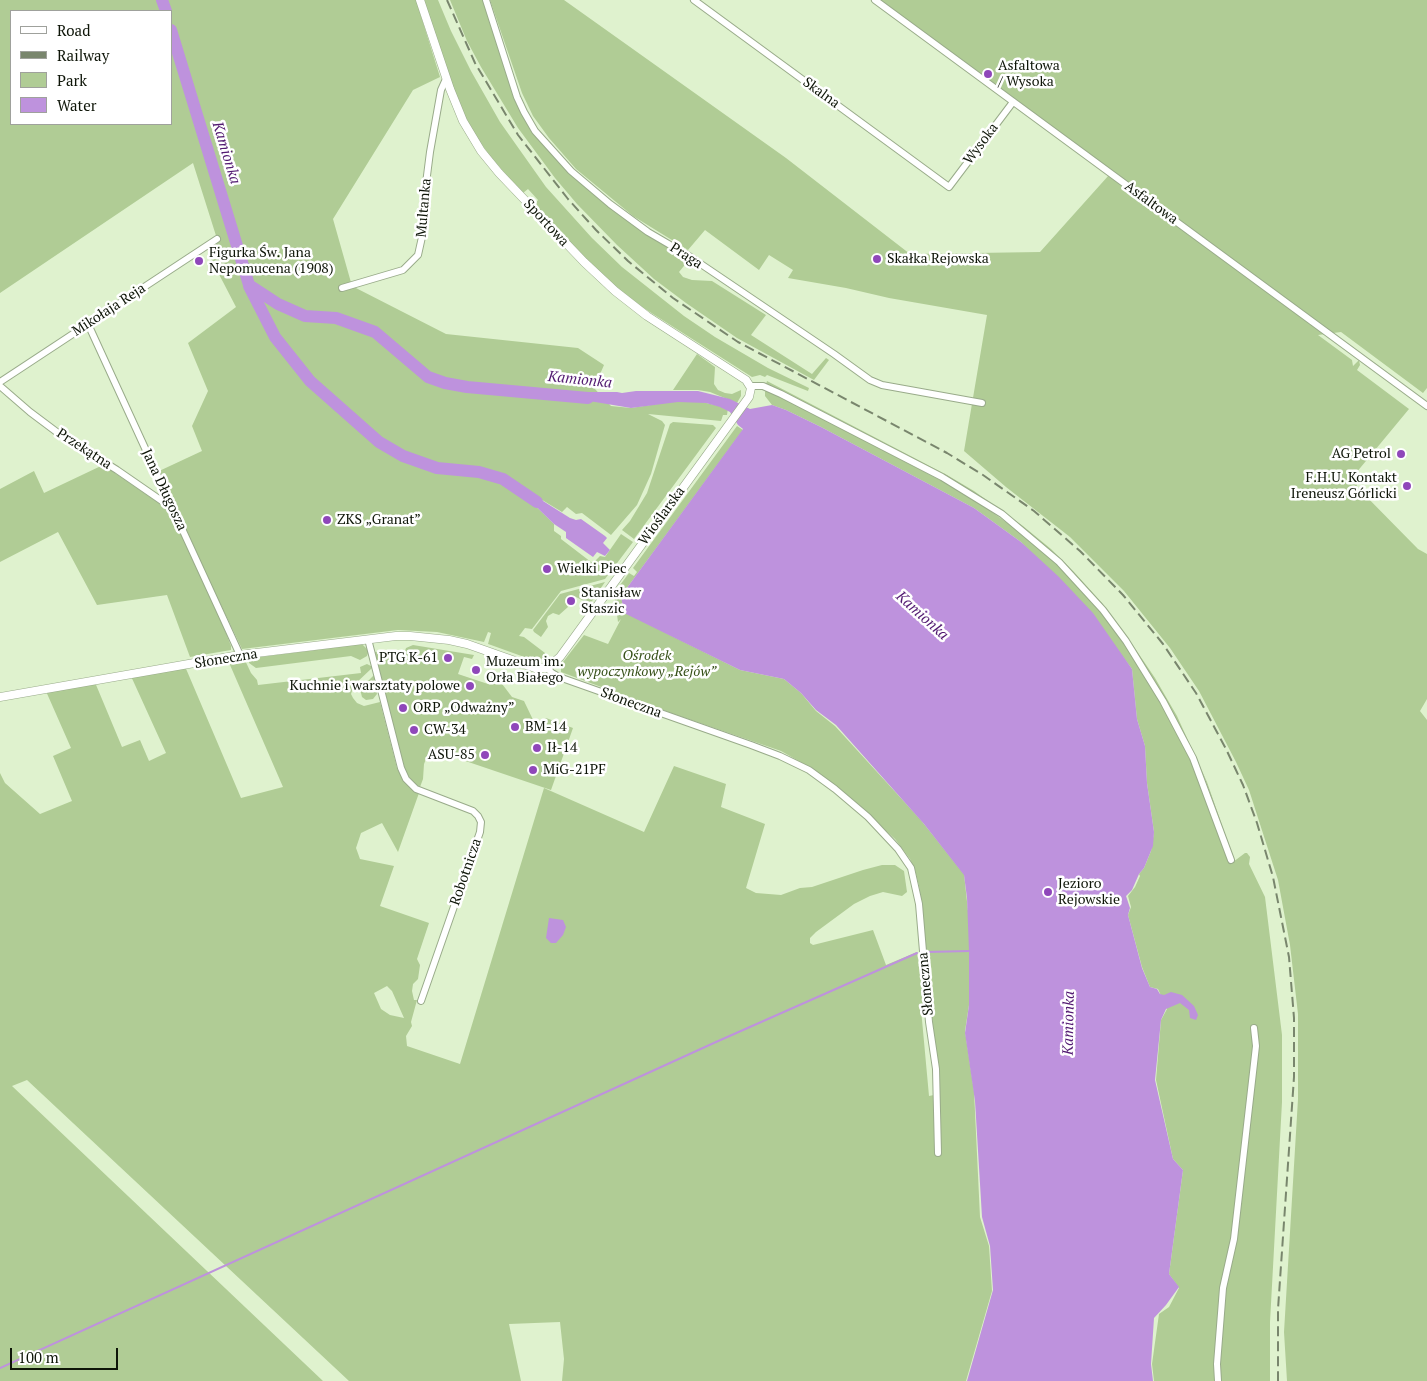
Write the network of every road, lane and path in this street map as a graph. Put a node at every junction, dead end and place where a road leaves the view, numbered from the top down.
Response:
1 (420, 0) edge
2 (486, 0) edge
3 (694, 0) edge
4 (875, 0) edge
5 (446, 79) junction
6 (1013, 102) junction
7 (949, 187) joint
8 (218, 239) dead end
9 (342, 288) dead end
10 (88, 324) junction
11 (0, 382) edge
12 (750, 385) junction
13 (0, 386) edge
14 (982, 403) dead end
15 (1427, 406) edge
16 (172, 508) junction
17 (368, 639) junction
18 (240, 655) junction
19 (548, 668) junction
20 (0, 697) edge
21 (1231, 860) dead end
22 (421, 1001) dead end
23 (1254, 1028) dead end
24 (938, 1153) dead end
25 (1218, 1381) edge

1 - 5 street, Sportowa
2 - 14 street, Praga
3 - 7 street, Skalna
4 - 6 street, Asfaltowa
5 - 9 street, Multanka
5 - 12 street, Sportowa
6 - 7 street, Wysoka
6 - 15 street, Asfaltowa
8 - 10 street, Mikołaja Reja
10 - 11 street, Mikołaja Reja
10 - 16 street, Jana Długosza
12 - 19 street, Wioślarska
12 - 21 street
13 - 16 street, Przekątna
16 - 18 street, Jana Długosza
17 - 18 street, Słoneczna
17 - 19 street, Słoneczna
17 - 22 street, Robotnicza
18 - 20 street, Słoneczna
19 - 24 street, Słoneczna
23 - 25 street

